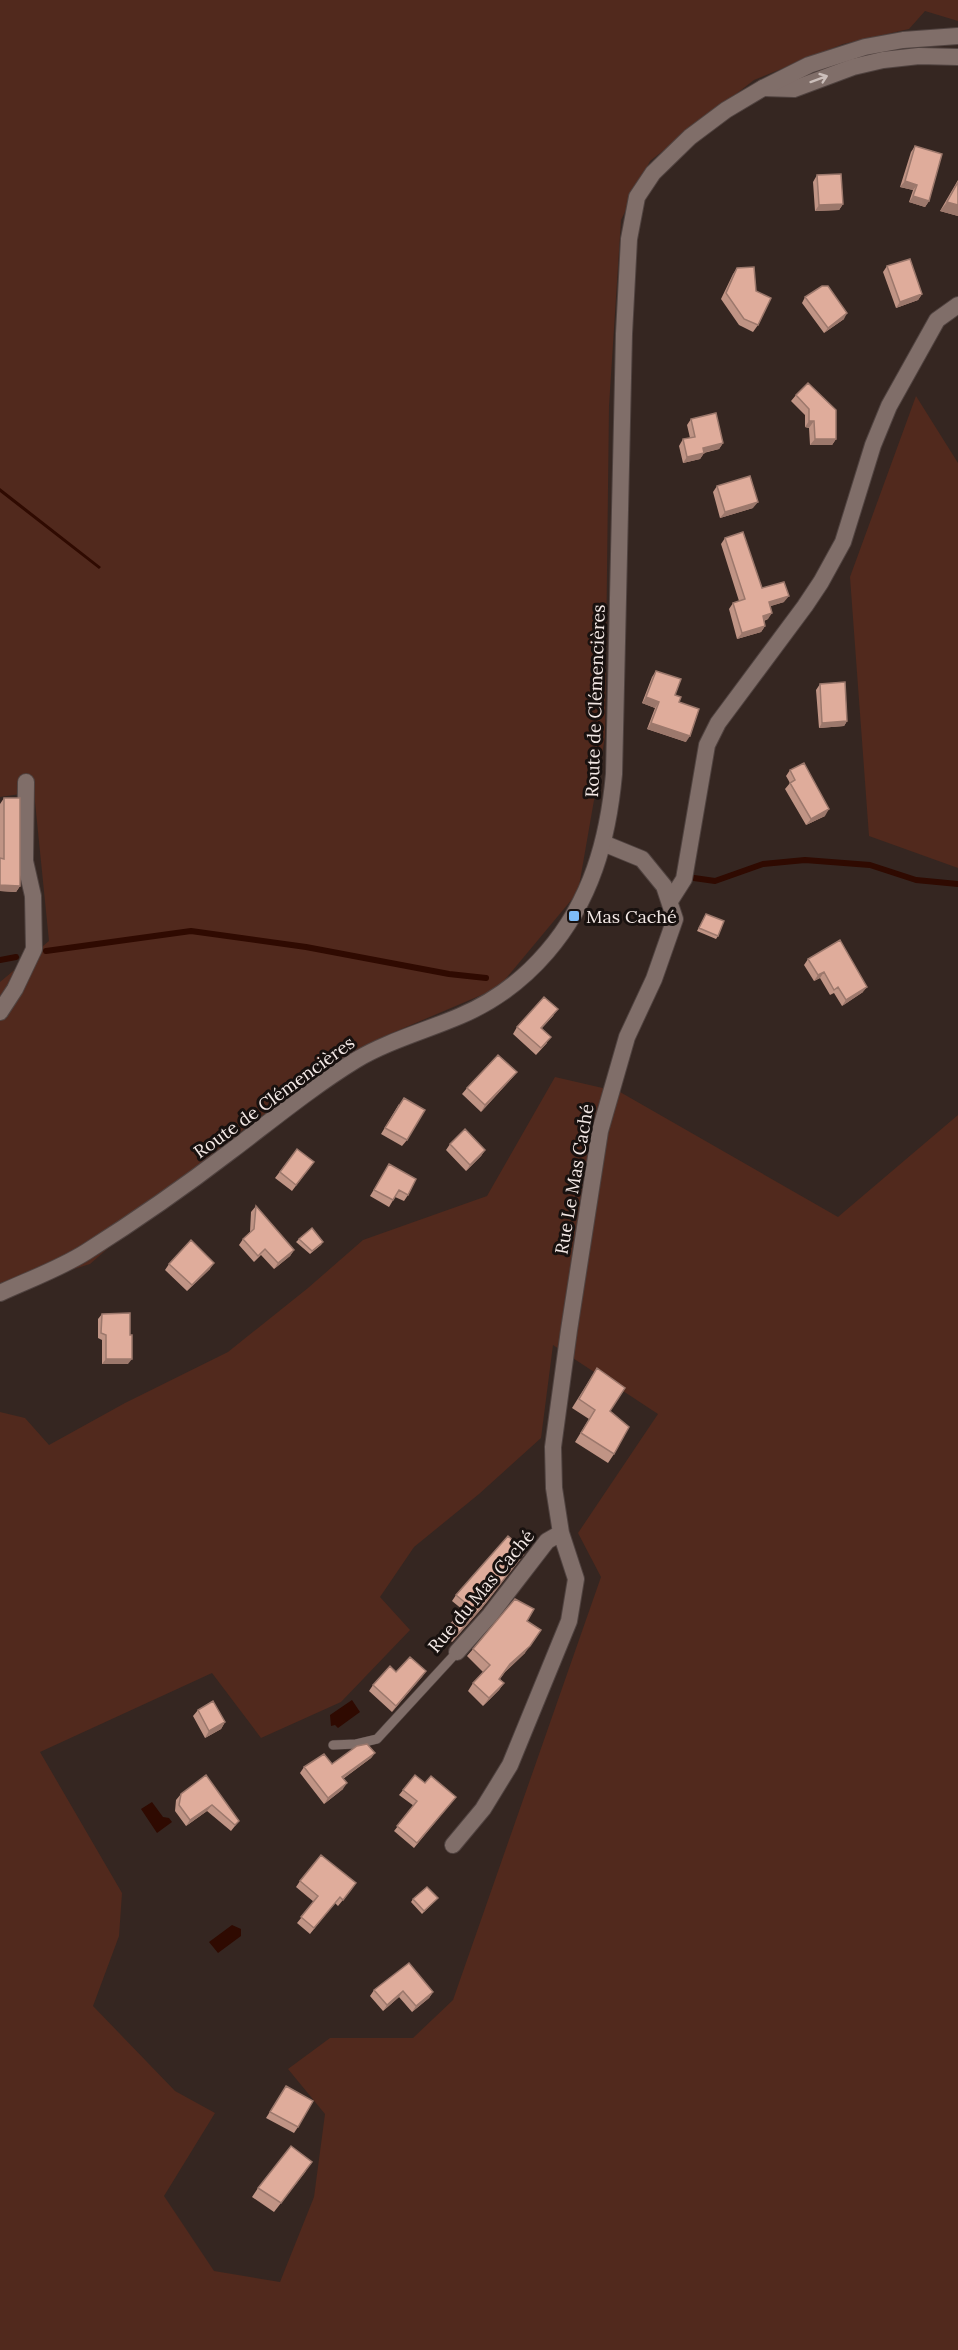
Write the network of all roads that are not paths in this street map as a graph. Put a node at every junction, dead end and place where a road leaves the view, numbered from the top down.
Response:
1 (958, 36) edge
2 (958, 57) edge
3 (762, 88) junction
4 (958, 305) edge
5 (26, 782) dead end
6 (603, 843) junction
7 (670, 901) junction
8 (0, 1012) edge
9 (0, 1293) edge
10 (561, 1533) junction
11 (457, 1652) joint
12 (333, 1745) dead end
13 (453, 1845) dead end

1 - 3 street, Route de Clémencières
3 -> 2 street
3 - 6 street, Route de Clémencières
4 - 7 street
5 - 8 street
6 - 7 street, Rue Le Mas Caché
6 - 9 street, Route de Clémencières
7 - 10 street, Rue Le Mas Caché
10 - 11 street, Rue du Mas Caché
10 - 13 street, Rue du Mas Caché
11 - 12 lane, Rue du Mas Caché

